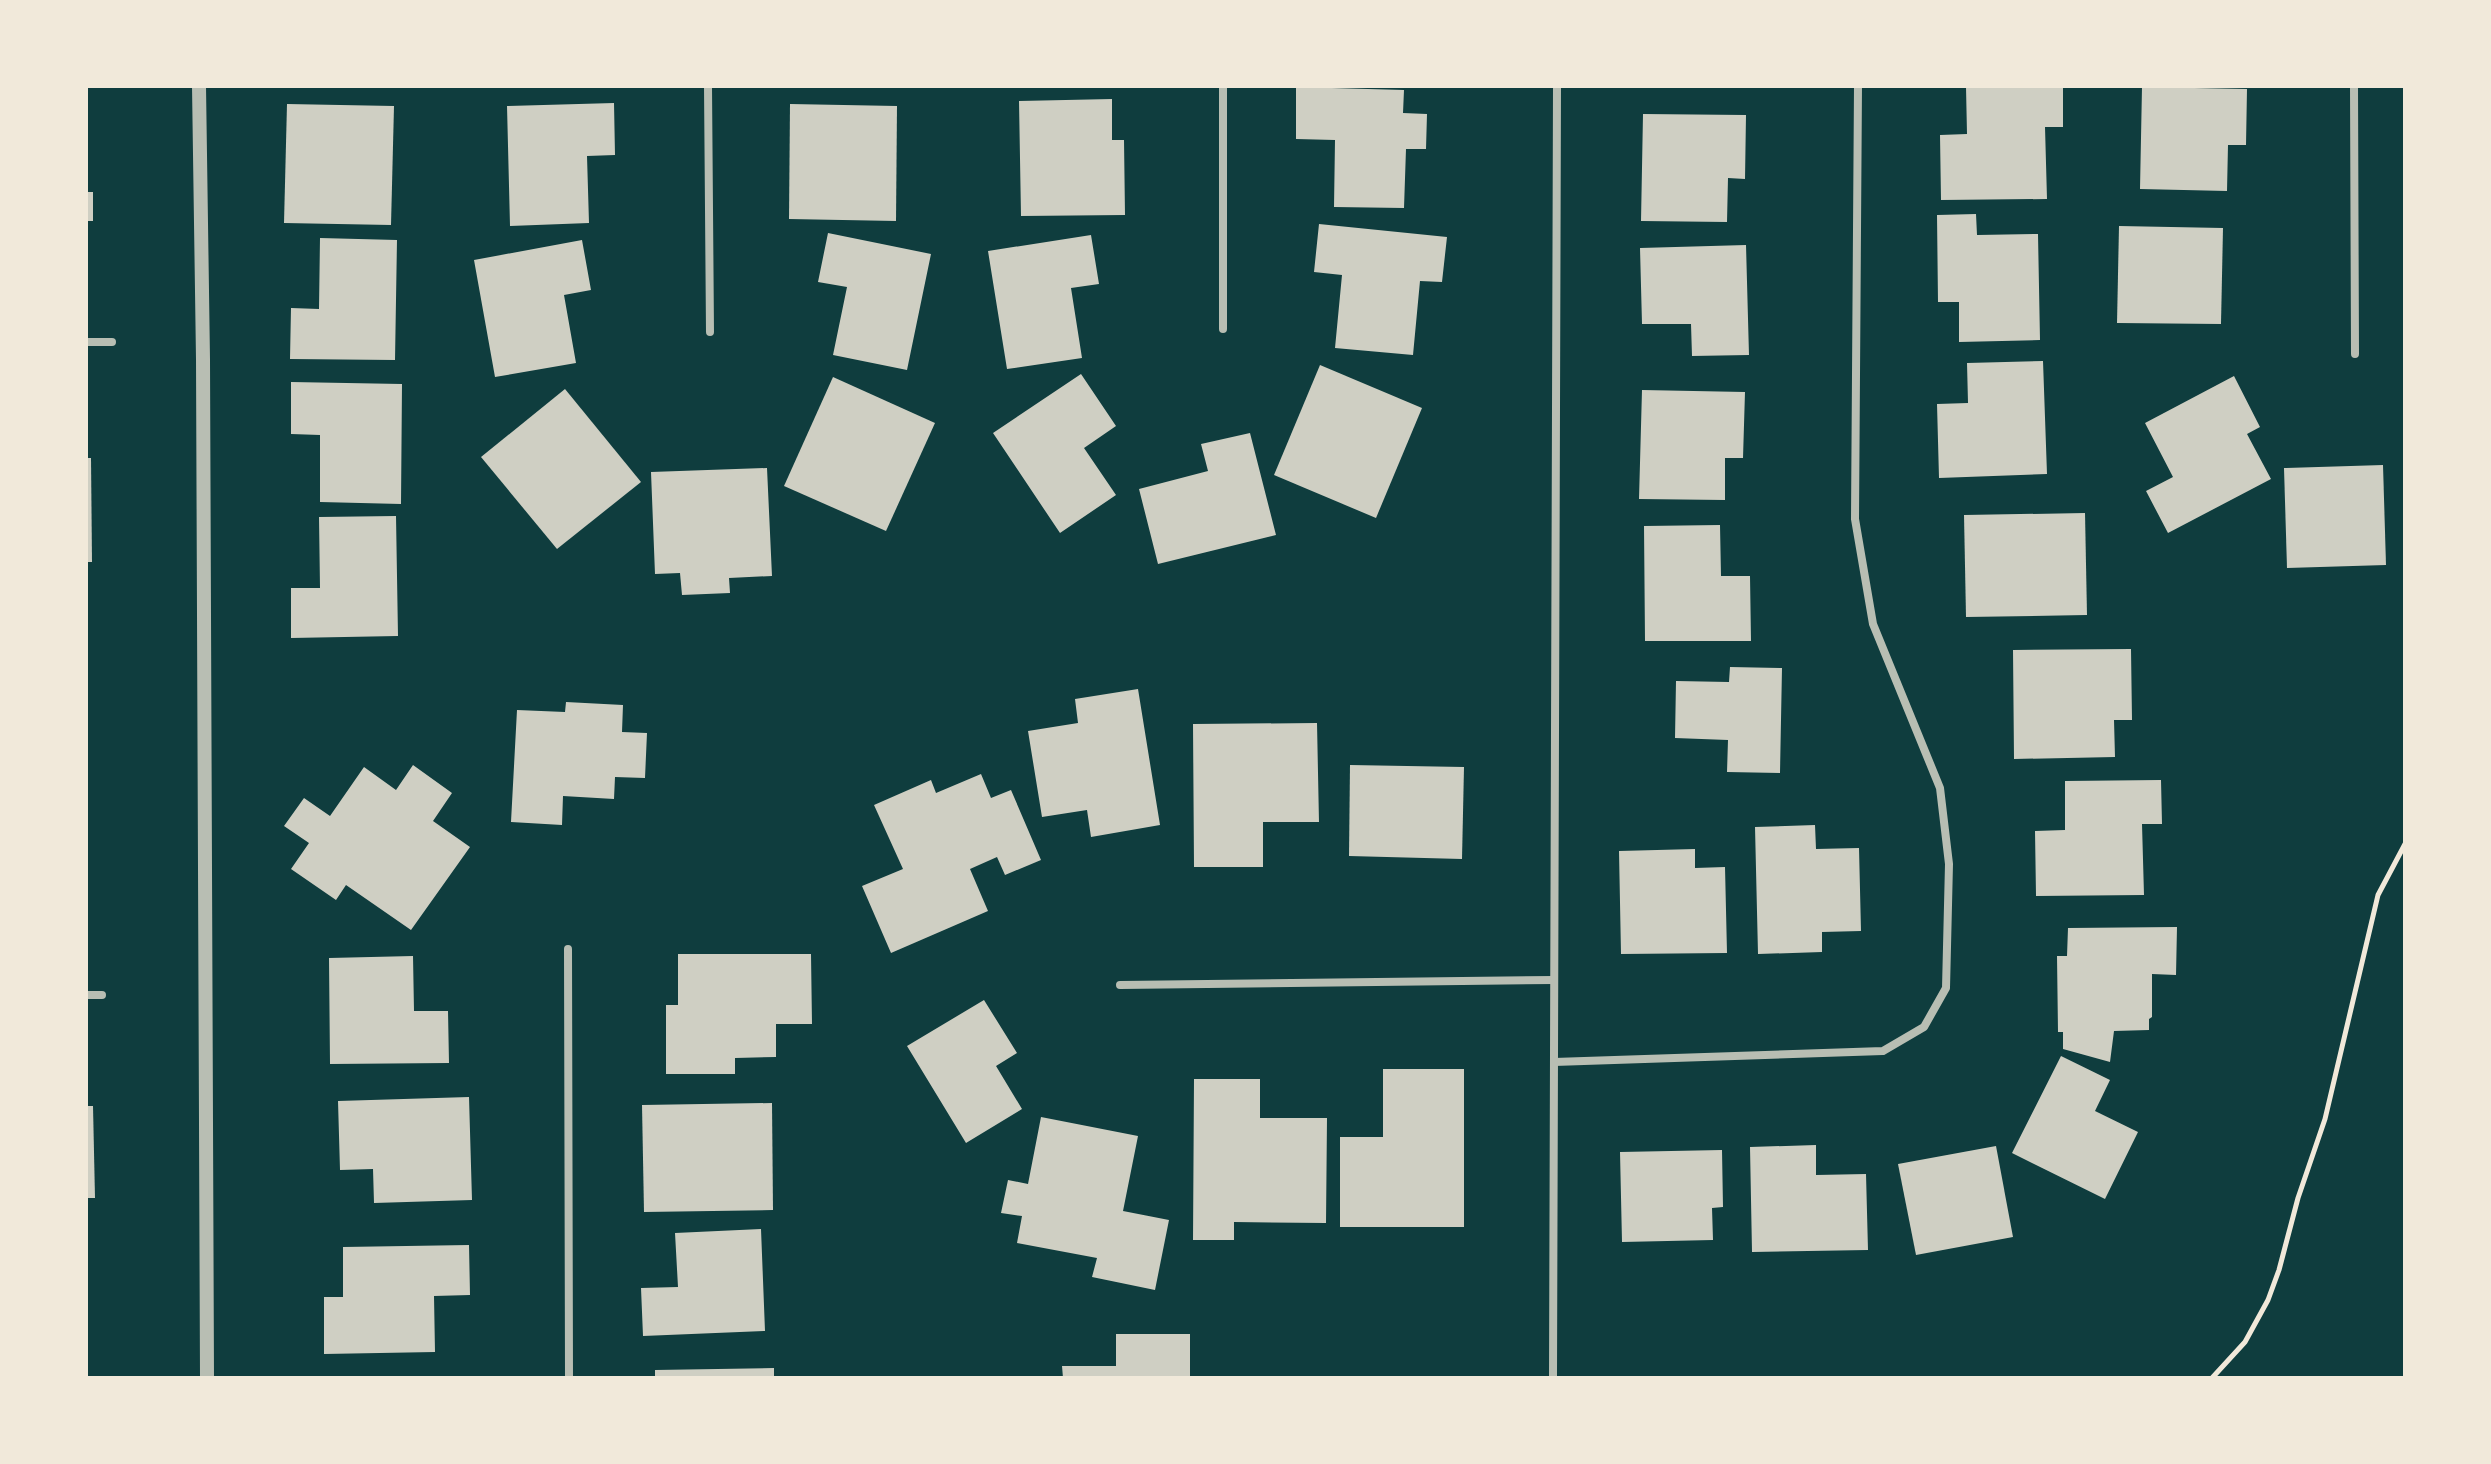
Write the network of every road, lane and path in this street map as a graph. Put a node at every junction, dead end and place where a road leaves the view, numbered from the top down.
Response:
1 (199, 86) edge
2 (708, 86) edge
3 (1223, 86) edge
4 (1557, 86) edge
5 (1858, 86) edge
6 (2354, 86) edge
7 (1223, 329) dead end
8 (710, 332) dead end
9 (86, 342) edge
10 (112, 342) dead end
11 (2355, 354) dead end
12 (2405, 844) edge
13 (568, 949) dead end
14 (1554, 980) junction
15 (1120, 985) dead end
16 (86, 995) edge
17 (102, 995) dead end
18 (1554, 1062) junction
19 (207, 1378) edge
20 (569, 1378) edge
21 (1553, 1378) edge
22 (2212, 1378) edge

1 - 19 street
2 - 8 street
3 - 7 street
4 - 14 street
5 - 18 street
6 - 11 street
9 - 10 street
12 - 22 path
13 - 20 street
14 - 15 street
14 - 18 street
16 - 17 street
18 - 21 street

